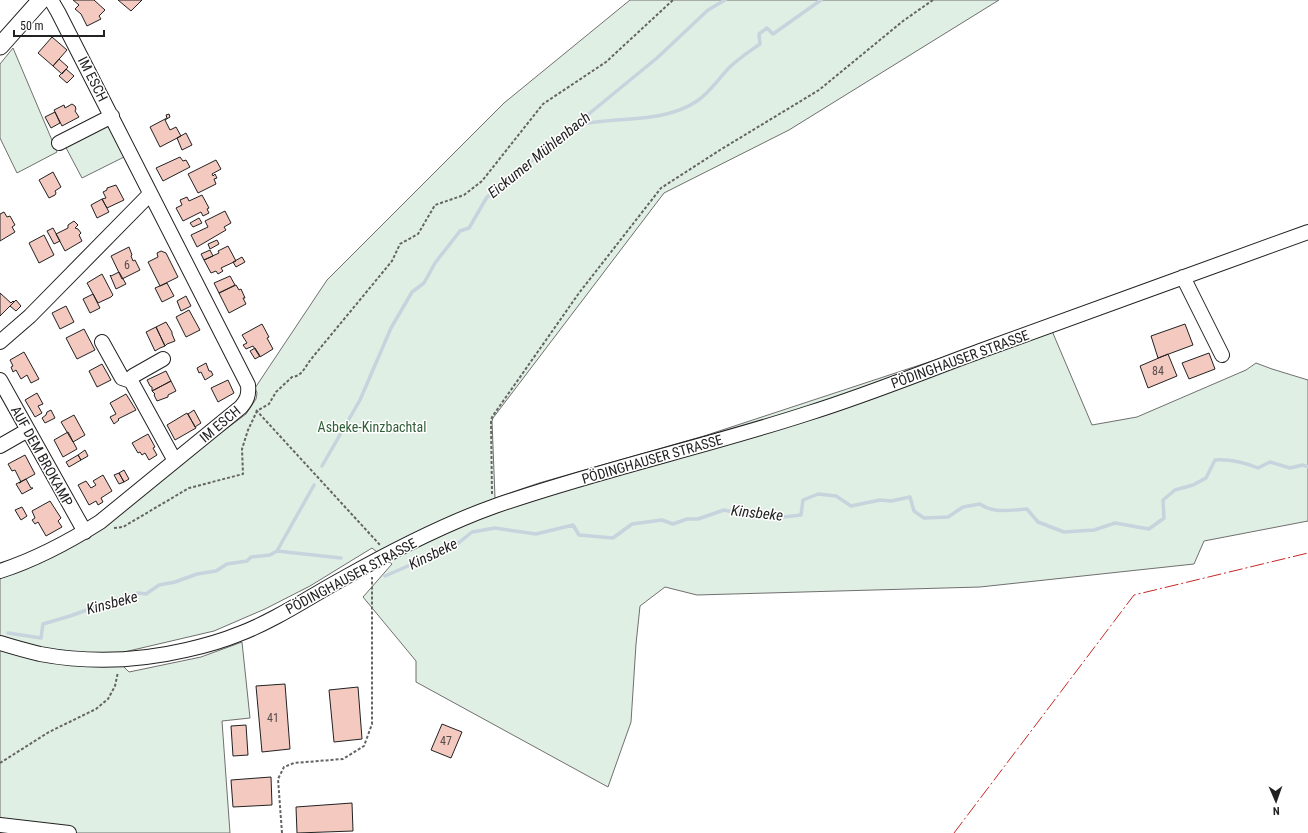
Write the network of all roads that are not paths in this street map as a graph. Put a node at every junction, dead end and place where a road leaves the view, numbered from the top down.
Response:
1 (41, 0) edge
2 (51, 0) edge
3 (0, 46) edge
4 (112, 116) junction
5 (59, 142) dead end
6 (150, 194) junction
7 (1308, 232) edge
8 (1183, 277) junction
9 (0, 342) edge
10 (102, 342) dead end
11 (1222, 355) dead end
12 (163, 359) dead end
13 (0, 380) edge
14 (131, 381) junction
15 (28, 430) junction
16 (0, 446) edge
17 (175, 461) junction
18 (85, 532) junction
19 (0, 571) edge
20 (0, 643) edge
21 (0, 825) edge
22 (69, 833) edge

1 - 3 main road
2 - 4 street, IM ESCH
4 - 5 street, IM ESCH
4 - 6 street, IM ESCH
6 - 9 street
6 - 17 street, IM ESCH
7 - 8 street, PÖDINGHAUSER STRASSE
8 - 11 street
8 - 20 street, PÖDINGHAUSER STRASSE
10 - 14 street
12 - 14 street
13 - 15 street, AUF DEM BROKAMP
14 - 17 street
15 - 16 street
15 - 18 street, AUF DEM BROKAMP
17 - 18 street, IM ESCH
18 - 19 street, IM ESCH
21 - 22 street

